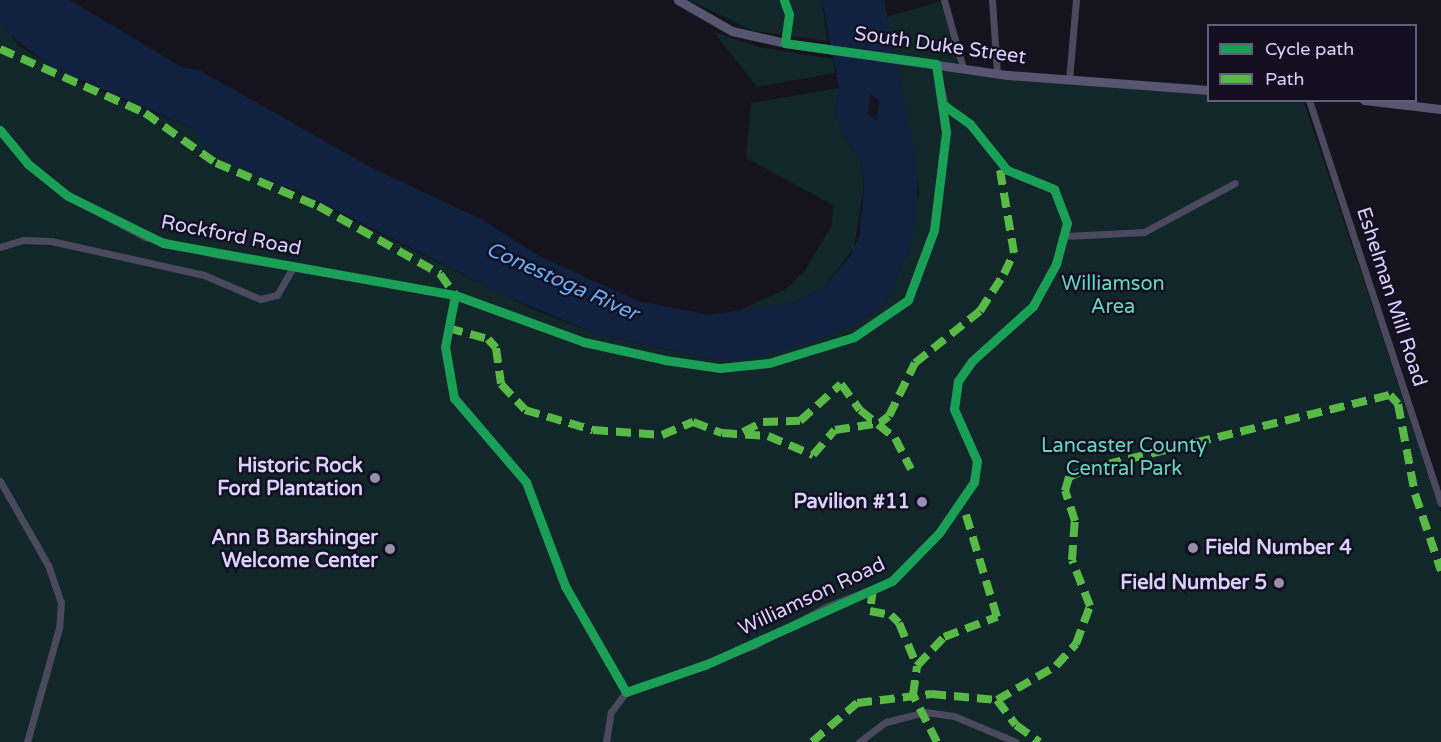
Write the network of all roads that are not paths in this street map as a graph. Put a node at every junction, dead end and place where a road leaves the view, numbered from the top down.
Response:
1 (678, 0) edge
2 (944, 0) edge
3 (992, 0) edge
4 (1076, 0) edge
5 (936, 64) junction
6 (963, 68) junction
7 (997, 73) junction
8 (1069, 80) junction
9 (1207, 90) edge
10 (1310, 102) edge
11 (1381, 102) edge
12 (1441, 109) edge
13 (0, 130) edge
14 (1235, 183) dead end
15 (1066, 236) junction
16 (0, 247) edge
17 (293, 267) junction
18 (0, 481) edge
19 (1441, 503) edge
20 (627, 692) junction
21 (27, 742) edge
22 (606, 742) edge
23 (859, 742) edge
24 (1016, 742) edge

1 - 5 main road, South Duke Street
2 - 6 street
3 - 7 street
4 - 8 street
5 - 6 main road, South Duke Street
5 - 15 street, Williamson Road
6 - 7 main road, South Duke Street
7 - 8 main road, South Duke Street
8 - 9 main road, South Duke Street
10 - 19 street, Eshelman Mill Road
11 - 12 main road
13 - 17 street, Rockford Road
14 - 15 street
15 - 20 street, Williamson Road
16 - 17 street
17 - 20 street, Rockford Road
18 - 21 street
20 - 22 street
23 - 24 street

